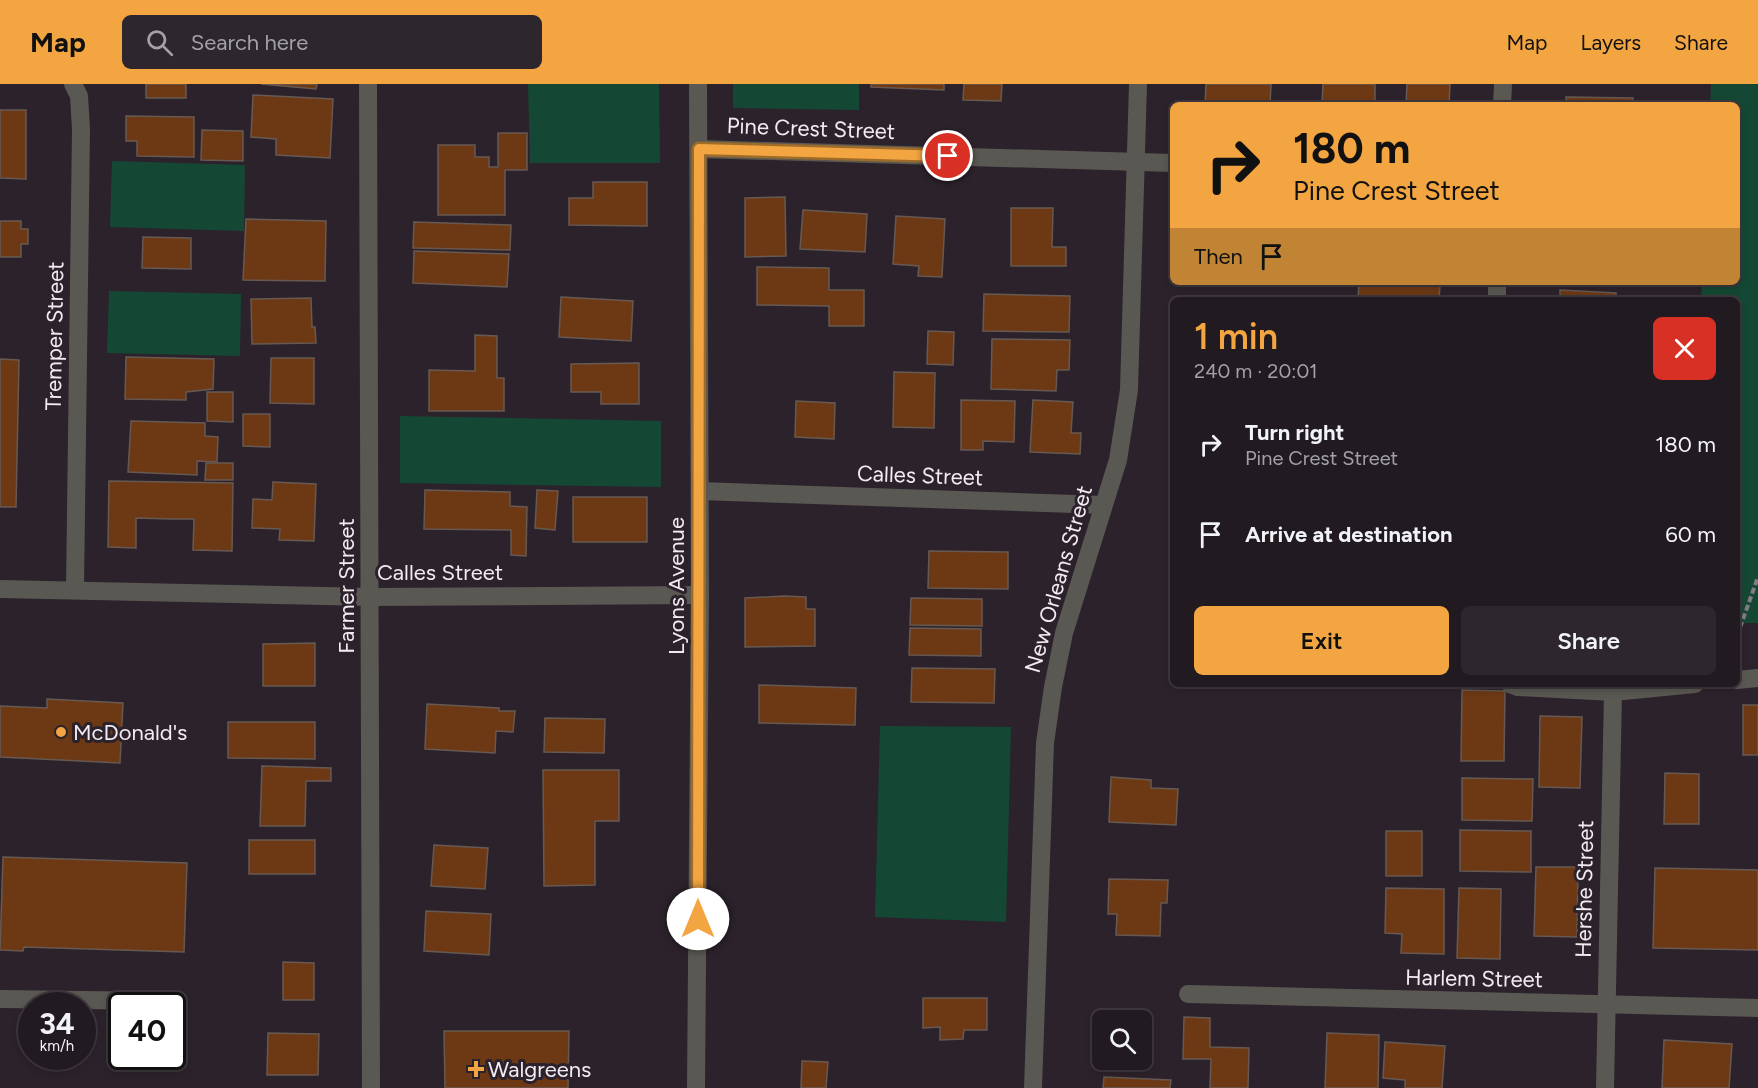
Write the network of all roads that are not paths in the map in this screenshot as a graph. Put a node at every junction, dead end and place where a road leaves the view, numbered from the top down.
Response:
1 (73, 84) edge
2 (368, 84) edge
3 (698, 84) edge
4 (1138, 84) edge
5 (1503, 84) edge
6 (1502, 102) edge
7 (699, 149) junction
8 (1136, 162) junction
9 (1170, 163) edge
10 (700, 491) junction
11 (1103, 506) junction
12 (0, 589) edge
13 (75, 589) junction
14 (700, 595) junction
15 (370, 597) junction
16 (1758, 678) edge
17 (1740, 680) edge
18 (1530, 687) edge
19 (1664, 687) edge
20 (1613, 692) junction
21 (1188, 994) dead end
22 (0, 999) edge
23 (108, 1000) edge
24 (1605, 1005) junction
25 (1758, 1008) edge
26 (371, 1088) edge
27 (696, 1088) edge
28 (1032, 1088) edge
29 (1605, 1088) edge

1 - 13 street, Tremper Street
2 - 15 street, Farmer Street
3 - 7 street, Lyons Avenue
4 - 8 street, New Orleans Street
5 - 6 street
7 - 8 street, Pine Crest Street
7 - 10 street, Lyons Avenue
8 - 9 street, Pine Crest Street
8 - 11 street, New Orleans Street
10 - 11 street, Calles Street
10 - 14 street, Lyons Avenue
11 - 28 street, New Orleans Street
12 - 13 street, Calles Street
13 - 15 street, Calles Street
14 - 15 street, Calles Street
14 - 27 street, Lyons Avenue
15 - 26 street, Farmer Street
16 - 17 street
18 - 20 street
19 - 20 street
20 - 24 street, Hershe Street
21 - 24 street, Harlem Street
22 - 23 street
24 - 25 street, Harlem Street
24 - 29 street, Hershe Street

